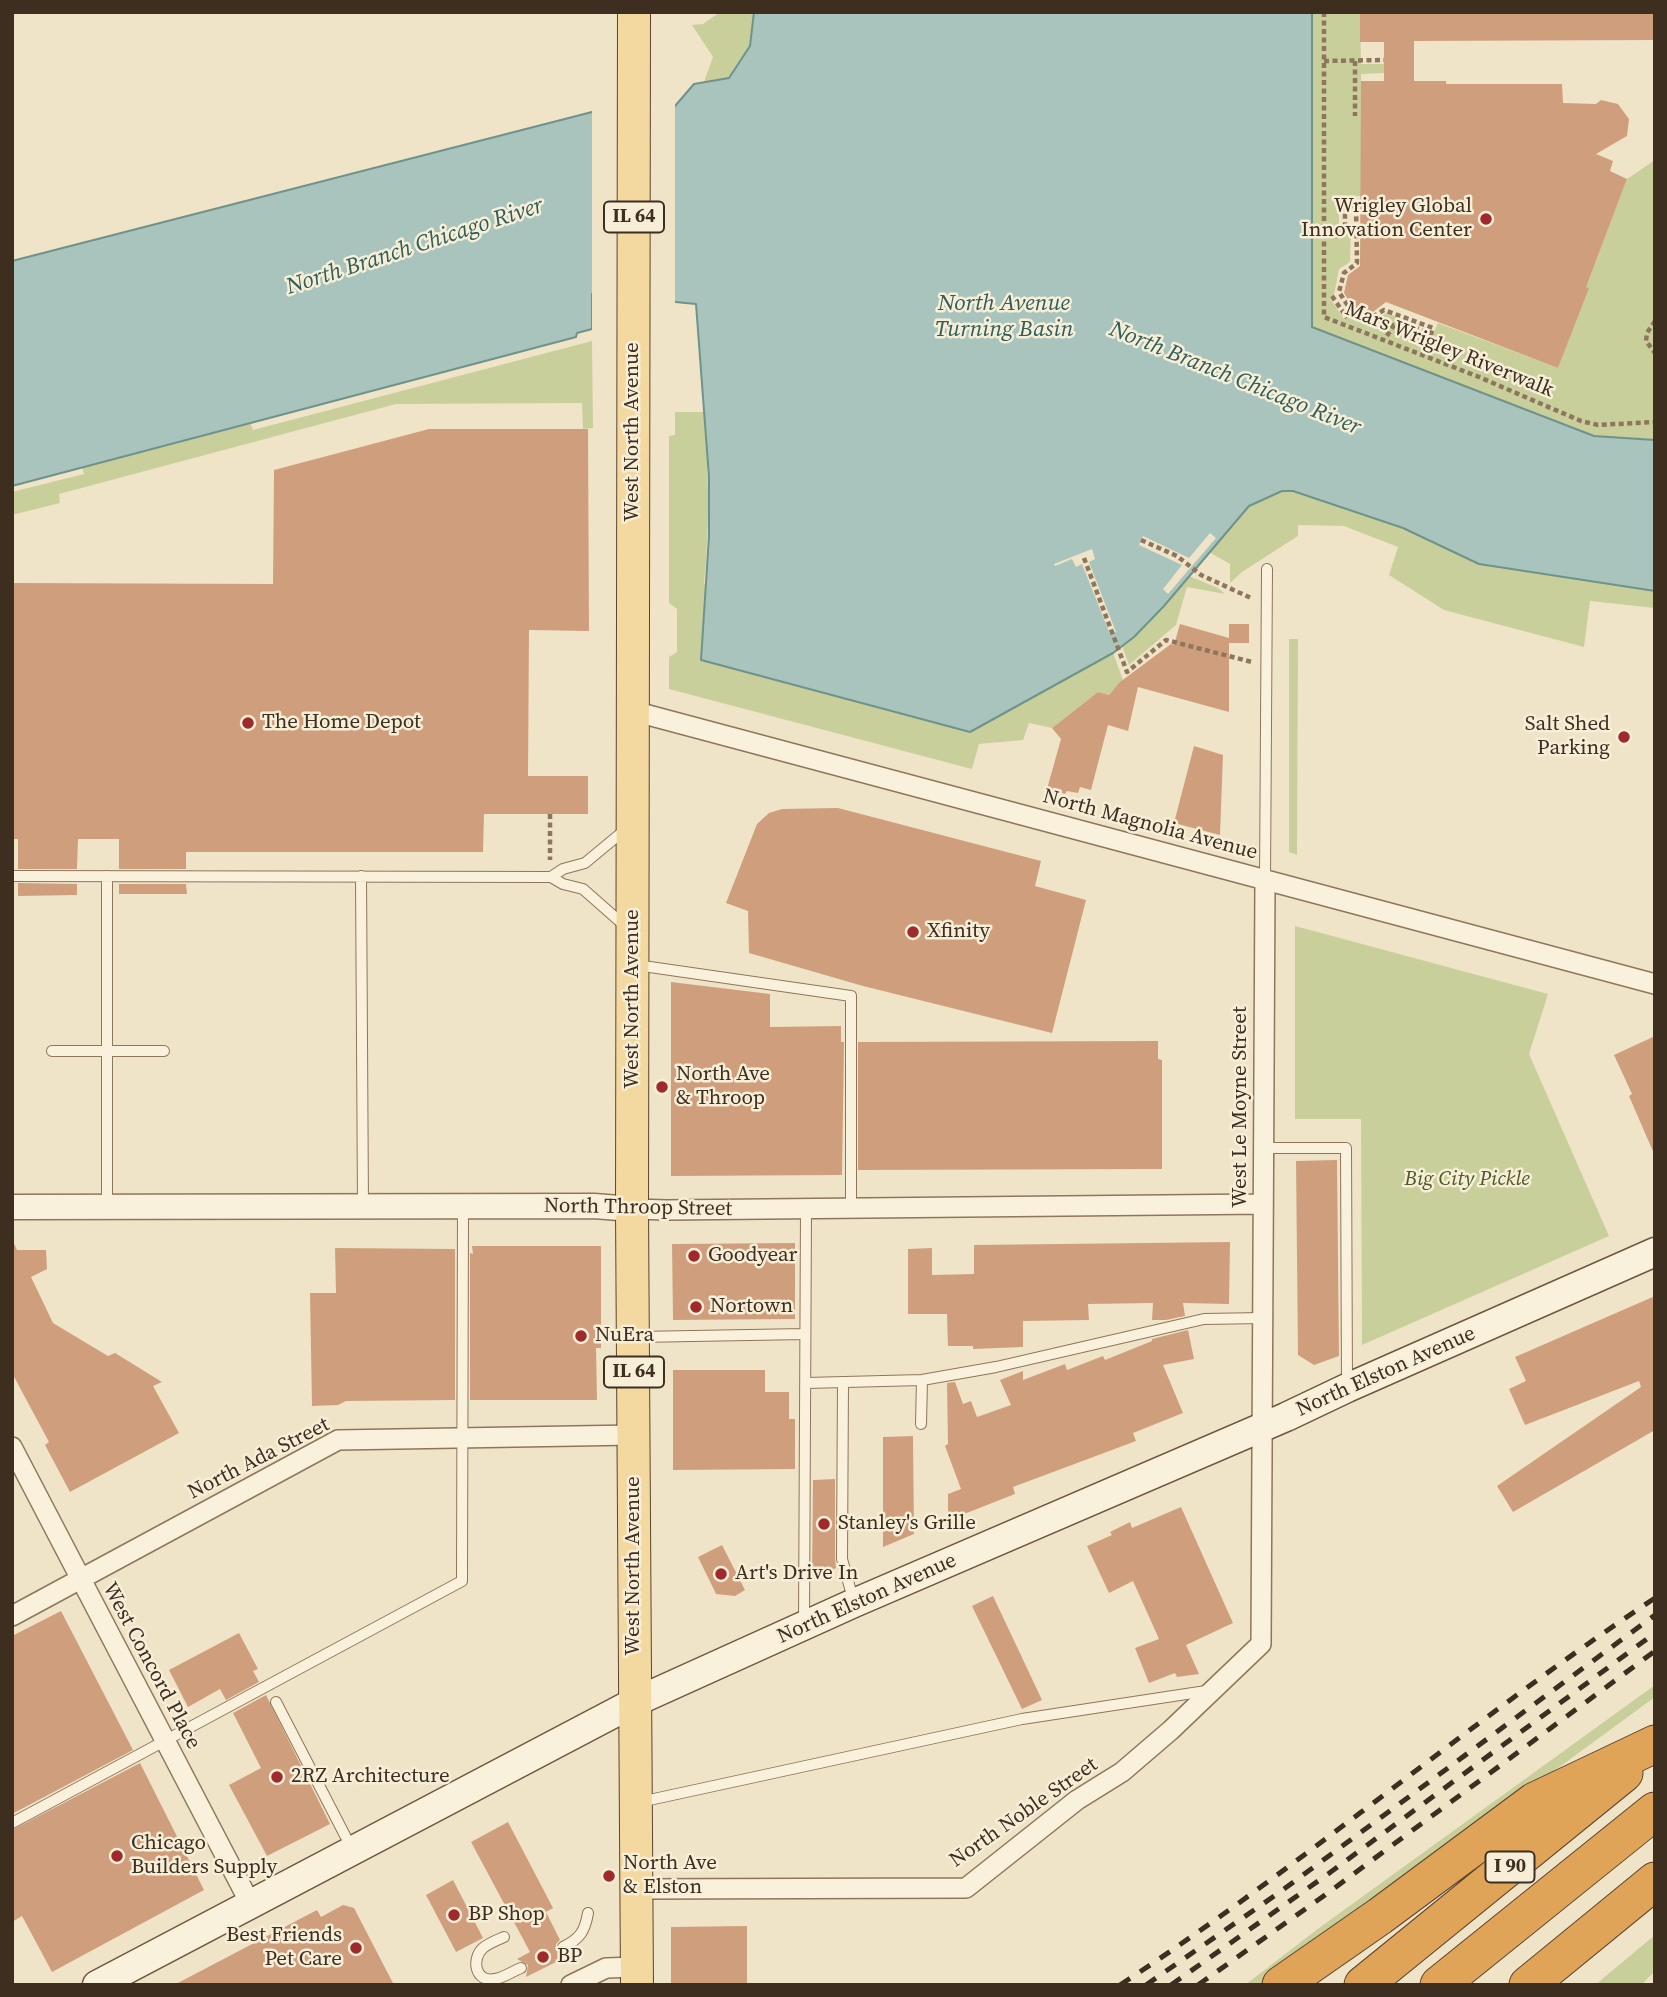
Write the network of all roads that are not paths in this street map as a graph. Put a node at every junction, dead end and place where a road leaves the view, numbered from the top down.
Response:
1 (634, 12) edge
2 (1267, 569) dead end
3 (633, 710) junction
4 (632, 823) junction
5 (12, 876) edge
6 (107, 876) junction
7 (361, 876) junction
8 (551, 877) junction
9 (1265, 880) junction
10 (632, 933) junction
11 (633, 965) junction
12 (1655, 984) edge
13 (52, 1051) dead end
14 (107, 1051) junction
15 (164, 1051) dead end
16 (1264, 1148) junction
17 (1264, 1204) junction
18 (363, 1206) junction
19 (463, 1206) junction
20 (107, 1207) junction
21 (12, 1208) edge
22 (851, 1208) junction
23 (632, 1209) junction
24 (806, 1209) junction
25 (1655, 1252) edge
26 (1263, 1318) junction
27 (805, 1334) junction
28 (633, 1337) junction
29 (922, 1380) junction
30 (843, 1382) junction
31 (806, 1383) junction
32 (1347, 1388) junction
33 (921, 1424) dead end
34 (1263, 1427) junction
35 (634, 1435) junction
36 (464, 1438) junction
37 (12, 1447) edge
38 (81, 1579) junction
39 (854, 1603) junction
40 (12, 1616) edge
41 (804, 1627) junction
42 (1261, 1644) joint
43 (1213, 1690) junction
44 (276, 1702) dead end
45 (635, 1702) junction
46 (165, 1742) junction
47 (1655, 1746) edge
48 (636, 1803) junction
49 (1655, 1811) edge
50 (12, 1823) edge
51 (352, 1850) junction
52 (1655, 1881) edge
53 (637, 1889) junction
54 (251, 1905) junction
55 (587, 1913) dead end
56 (503, 1937) dead end
57 (563, 1947) dead end
58 (521, 1968) dead end
59 (637, 1976) edge
60 (97, 1985) edge
61 (571, 1985) edge
62 (1281, 1985) edge
63 (1363, 1985) edge
64 (1439, 1985) edge
65 (1528, 1985) edge

1 - 3 main road, West North Avenue / IL 64
2 - 9 lane, West Le Moyne Street
3 - 4 main road, West North Avenue / IL 64
3 - 9 street, North Magnolia Avenue
4 - 8 lane
4 - 10 main road, West North Avenue / IL 64
5 - 6 lane
6 - 7 lane
6 - 14 lane
7 - 8 lane
7 - 18 lane
8 - 10 lane
9 - 12 street, North Magnolia Avenue
9 - 16 street, West Le Moyne Street
10 - 11 main road, West North Avenue / IL 64
11 - 22 lane
11 - 23 main road, West North Avenue / IL 64
13 - 14 lane
14 - 15 lane
14 - 20 lane
16 - 17 street, West Le Moyne Street
16 - 32 lane
17 - 22 street, North Throop Street
17 - 26 street, West Le Moyne Street
18 - 19 street, North Throop Street
18 - 20 street, North Throop Street
19 - 23 street, North Throop Street
19 - 36 lane
20 - 21 street, North Throop Street
22 - 24 street, North Throop Street
23 - 24 street, North Throop Street
23 - 28 main road, West North Avenue / IL 64
24 - 27 lane
25 - 32 main road, North Elston Avenue
26 - 29 lane
26 - 34 street, West Le Moyne Street
27 - 28 lane
27 - 31 lane
28 - 35 main road, West North Avenue / IL 64
29 - 30 lane
29 - 33 lane
30 - 31 lane
30 - 39 lane
31 - 41 lane
32 - 34 main road, North Elston Avenue
34 - 39 main road, North Elston Avenue
34 - 42 street, West Le Moyne Street
35 - 36 street, North Ada Street
35 - 45 main road, West North Avenue / IL 64
36 - 38 street, North Ada Street
36 - 46 lane
37 - 38 street, West Concord Place
38 - 40 street, North Ada Street
38 - 46 street, West Concord Place
39 - 41 main road, North Elston Avenue
41 - 45 main road, North Elston Avenue
42 - 43 street, North Noble Street
43 - 48 lane
43 - 53 street, North Noble Street
44 - 51 lane
45 - 48 main road, West North Avenue / IL 64
45 - 51 main road, North Elston Avenue
46 - 50 lane
46 - 54 street, West Concord Place
47 - 62 highway
47 - 63 highway, I 90
48 - 53 main road, West North Avenue / IL 64
49 - 64 highway, I 90
51 - 54 main road, North Elston Avenue
52 - 65 highway
53 - 59 main road, West North Avenue / IL 64
54 - 60 main road, North Elston Avenue
55 - 57 lane
56 - 58 lane
59 - 61 street

